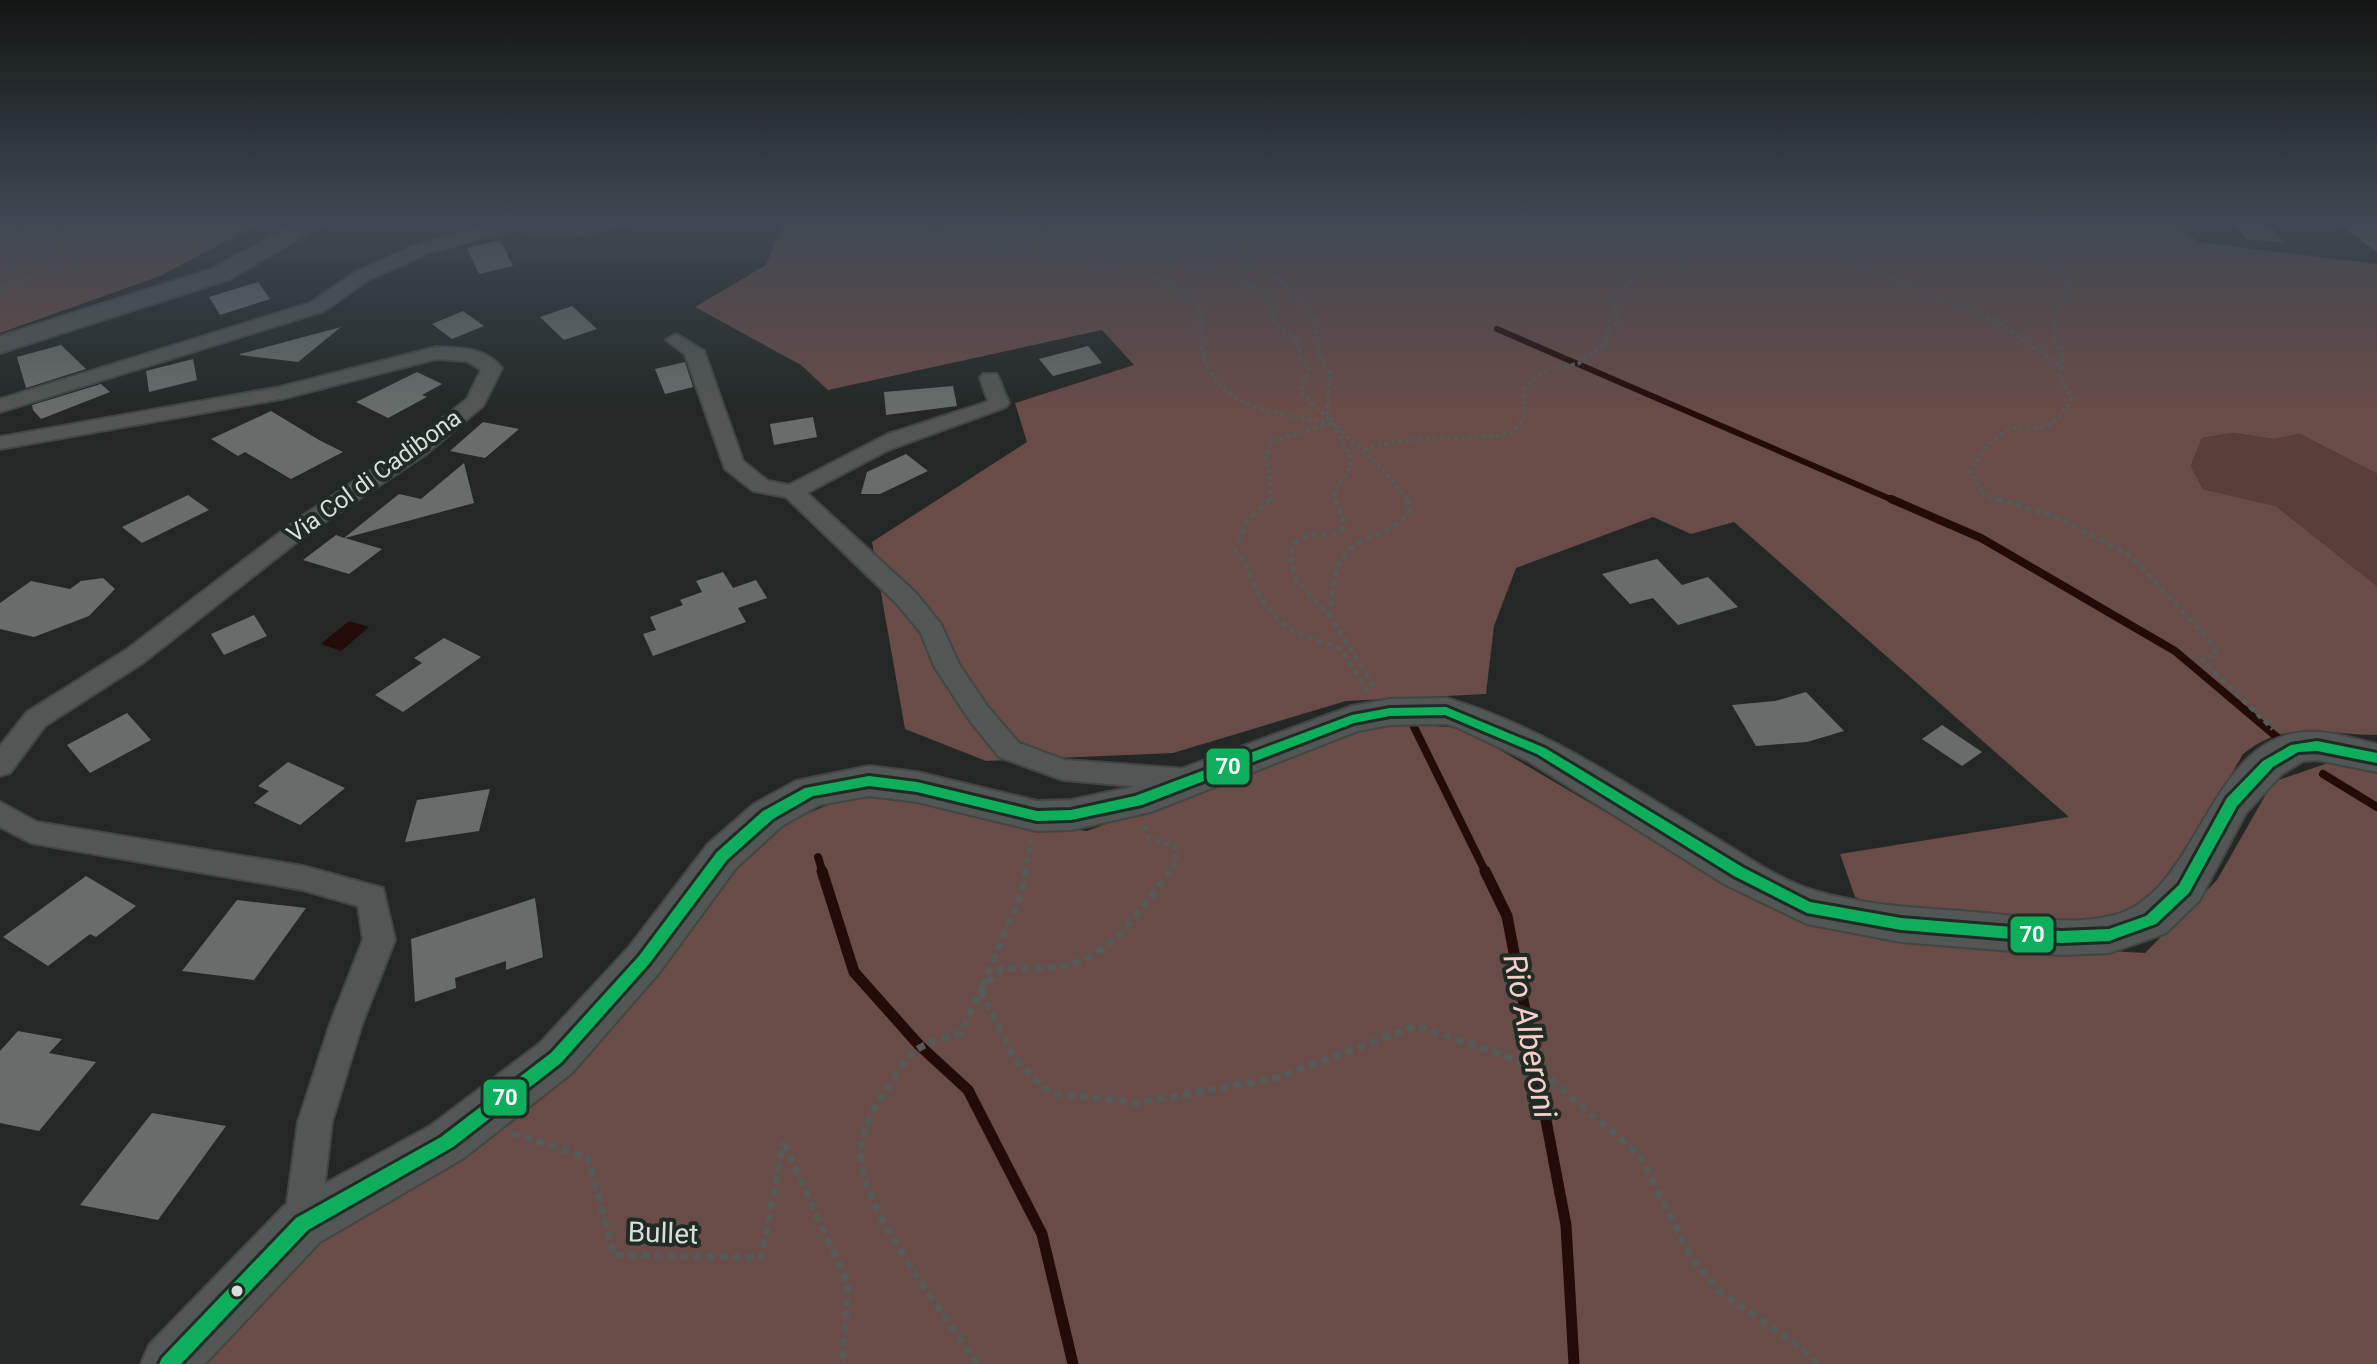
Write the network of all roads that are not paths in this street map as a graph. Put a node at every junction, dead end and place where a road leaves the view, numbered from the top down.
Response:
1 (191, 284) edge
2 (351, 284) edge
3 (676, 340) dead end
4 (0, 345) edge
5 (990, 378) dead end
6 (0, 406) edge
7 (0, 443) edge
8 (793, 492) junction
9 (2377, 758) edge
10 (0, 766) edge
11 (1188, 780) junction
12 (0, 813) edge
13 (302, 1224) junction
14 (168, 1364) edge

1 - 4 street
2 - 6 street
3 - 8 street
5 - 8 street
7 - 10 street, Via Col di Cadibona
8 - 11 street
9 - 11 street
11 - 13 street
12 - 13 street
13 - 14 street

